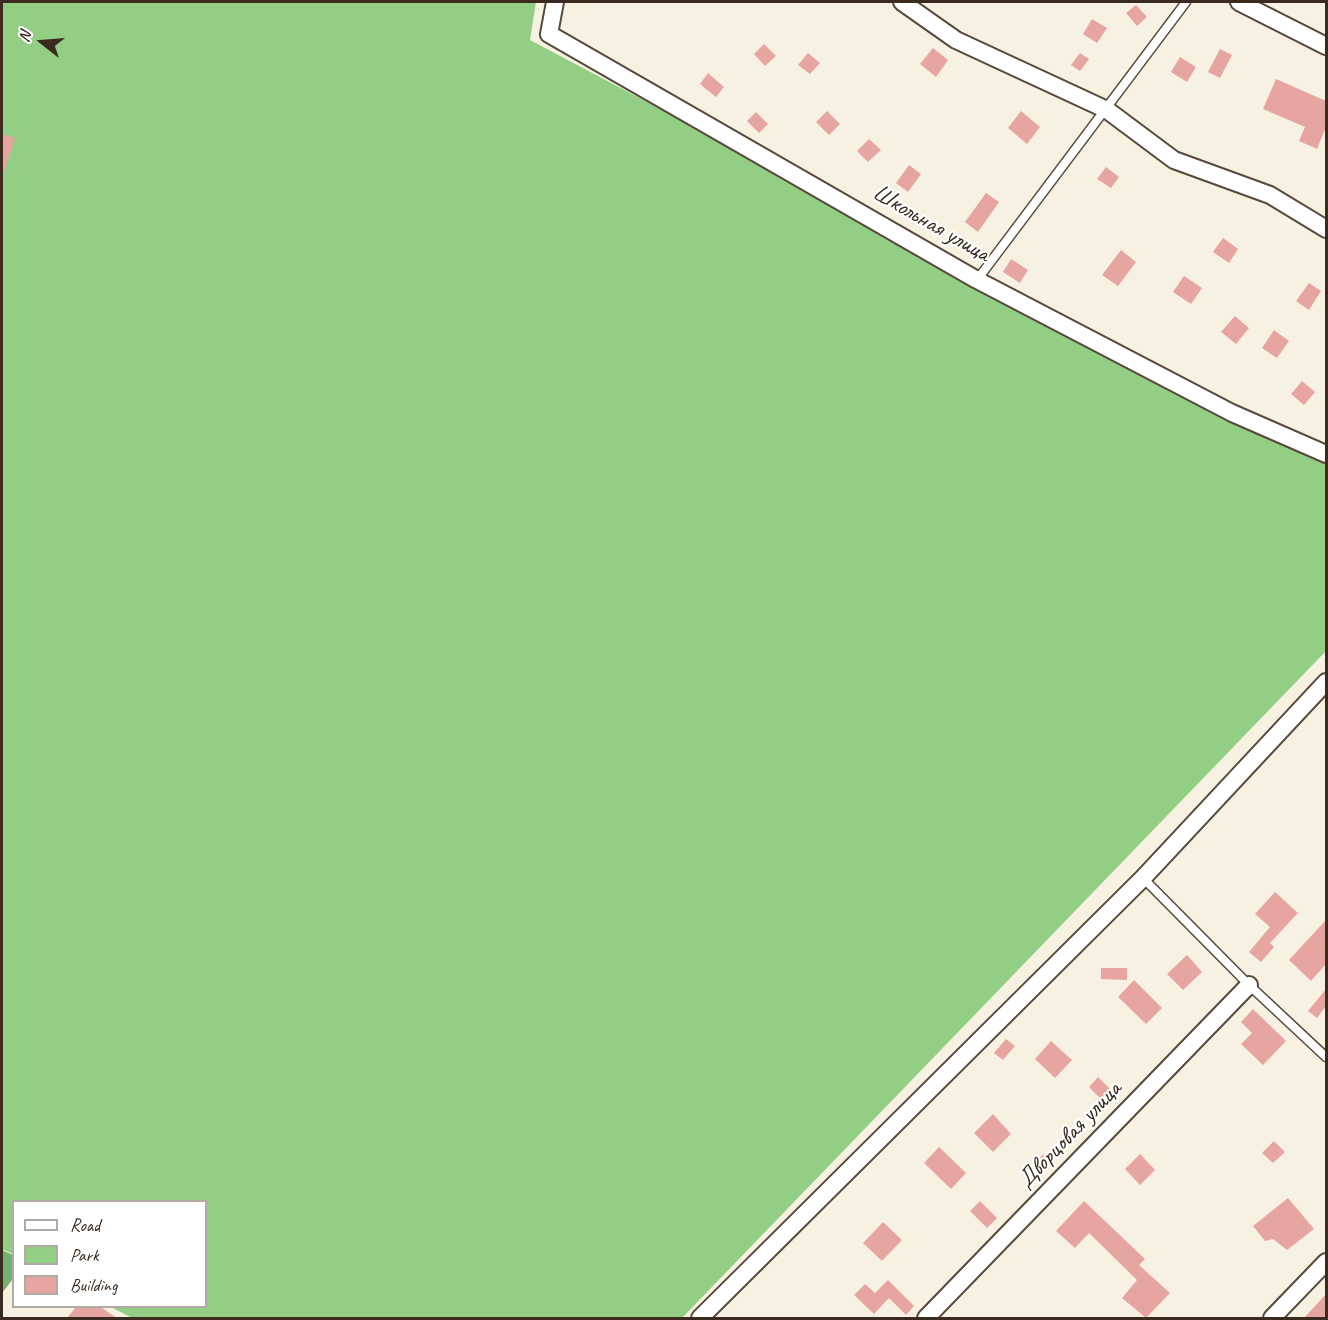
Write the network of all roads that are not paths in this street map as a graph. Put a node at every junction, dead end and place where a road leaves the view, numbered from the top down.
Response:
1 (555, 2) edge
2 (902, 2) edge
3 (1186, 2) edge
4 (1239, 2) edge
5 (1326, 46) edge
6 (1107, 110) junction
7 (1326, 229) edge
8 (977, 280) junction
9 (1326, 454) edge
10 (1326, 682) edge
11 (1143, 878) junction
12 (1249, 985) junction
13 (1326, 1057) edge
14 (1326, 1262) edge
15 (700, 1318) edge
16 (926, 1318) edge
17 (1272, 1318) edge

1 - 8 street, Школьная улица
2 - 6 street
3 - 6 lane
4 - 5 street
6 - 7 street
6 - 8 lane
8 - 9 street, Школьная улица
10 - 11 street
11 - 12 lane
11 - 15 street
12 - 13 lane
12 - 16 street, Дворцовая улица
14 - 17 street

